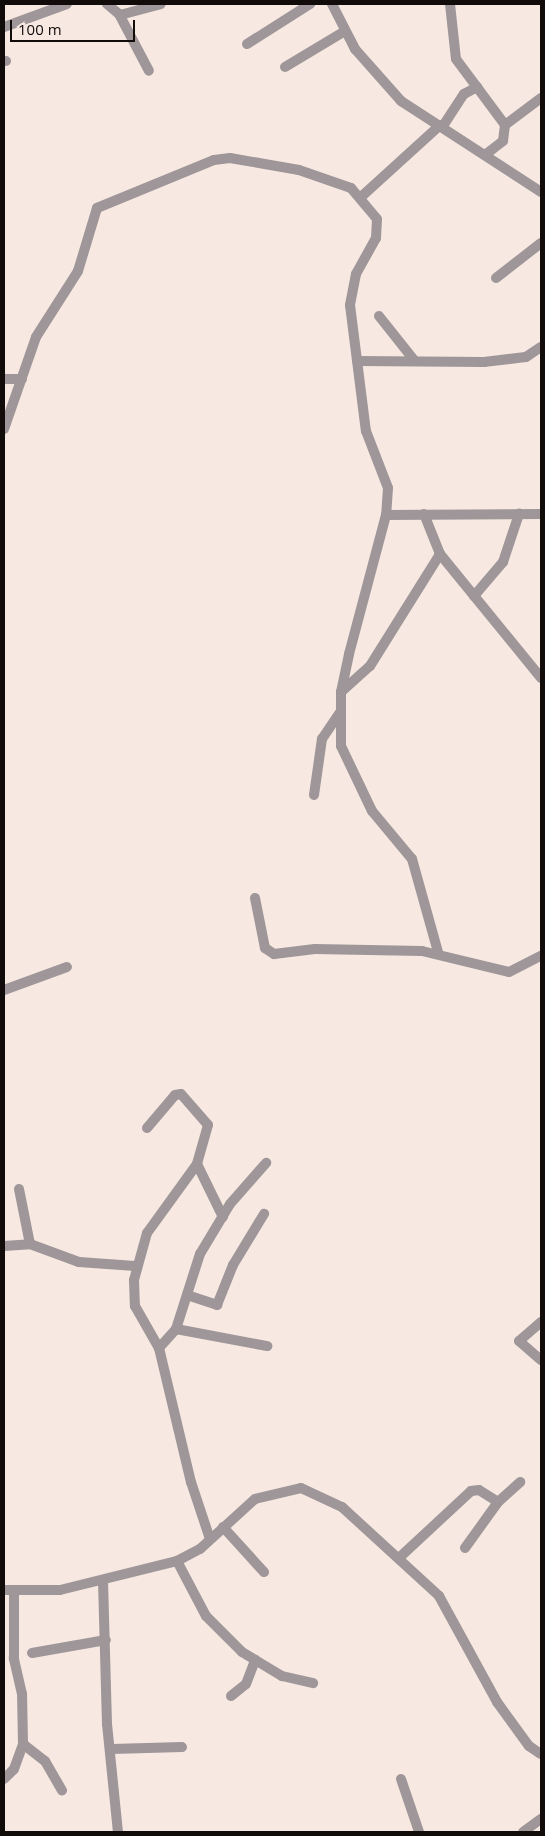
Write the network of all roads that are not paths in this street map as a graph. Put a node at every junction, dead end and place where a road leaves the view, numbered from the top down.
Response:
1 (67, 4) edge
2 (107, 4) edge
3 (161, 4) edge
4 (310, 4) edge
5 (332, 4) edge
6 (450, 4) edge
7 (118, 14) junction
8 (4, 26) edge
9 (345, 31) junction
10 (247, 44) dead end
11 (285, 67) dead end
12 (149, 71) dead end
13 (477, 87) junction
14 (541, 98) edge
15 (442, 125) junction
16 (505, 125) junction
17 (485, 155) junction
18 (541, 192) edge
19 (361, 197) junction
20 (541, 243) edge
21 (496, 278) dead end
22 (379, 316) dead end
23 (541, 347) edge
24 (357, 360) junction
25 (414, 360) junction
26 (4, 379) edge
27 (22, 380) junction
28 (4, 429) edge
29 (424, 514) junction
30 (519, 514) junction
31 (541, 514) edge
32 (386, 515) junction
33 (440, 554) junction
34 (474, 596) junction
35 (541, 678) edge
36 (341, 692) junction
37 (340, 711) junction
38 (314, 795) dead end
39 (255, 898) dead end
40 (438, 952) junction
41 (541, 956) edge
42 (67, 967) dead end
43 (4, 990) edge
44 (148, 1128) dead end
45 (266, 1163) dead end
46 (197, 1164) junction
47 (19, 1189) dead end
48 (264, 1214) dead end
49 (224, 1217) junction
50 (30, 1244) junction
51 (4, 1246) edge
52 (135, 1266) junction
53 (187, 1295) junction
54 (541, 1322) edge
55 (176, 1329) junction
56 (267, 1346) dead end
57 (159, 1348) junction
58 (541, 1360) edge
59 (520, 1482) dead end
60 (498, 1502) junction
61 (223, 1527) junction
62 (210, 1539) junction
63 (465, 1548) dead end
64 (400, 1557) junction
65 (177, 1561) junction
66 (264, 1572) dead end
67 (103, 1581) junction
68 (9, 1591) edge
69 (106, 1640) junction
70 (32, 1653) dead end
71 (255, 1660) junction
72 (312, 1684) dead end
73 (231, 1696) dead end
74 (23, 1744) junction
75 (182, 1747) dead end
76 (112, 1749) junction
77 (541, 1754) edge
78 (4, 1779) edge
79 (401, 1779) dead end
80 (62, 1790) dead end
81 (541, 1819) edge
82 (118, 1832) edge
83 (419, 1832) edge
84 (523, 1832) edge

1 - 8 street
2 - 7 street
3 - 7 street
4 - 10 street
5 - 9 street
6 - 13 street
7 - 12 street
9 - 11 street
9 - 15 street
13 - 15 street
13 - 16 street
14 - 16 street
15 - 17 street
15 - 19 street
16 - 17 street
17 - 18 street
19 - 24 street
19 - 27 street
20 - 21 street
22 - 25 street
23 - 25 street
24 - 25 street
24 - 32 street
26 - 27 street
27 - 28 street
29 - 30 street
29 - 32 street
29 - 33 street
30 - 31 street
30 - 34 street
32 - 36 street
33 - 34 street
33 - 36 street
34 - 35 street
36 - 37 street
37 - 38 street
37 - 40 street
39 - 40 street
40 - 41 street
42 - 43 street
44 - 46 street
45 - 49 street
46 - 49 street
46 - 52 street
47 - 50 street
48 - 53 street
49 - 53 street
50 - 51 street
50 - 52 street
52 - 57 street
53 - 55 street
54 - 58 street
55 - 56 street
55 - 57 street
57 - 62 street
59 - 60 street
60 - 63 street
60 - 64 street
61 - 62 street
61 - 64 street
61 - 66 street
62 - 65 street
64 - 77 street
65 - 67 street
65 - 71 street
67 - 68 street
67 - 69 street
68 - 74 street
69 - 70 street
69 - 76 street
71 - 72 street
71 - 73 street
74 - 78 street
74 - 80 street
75 - 76 street
76 - 82 street
79 - 83 street
81 - 84 street

